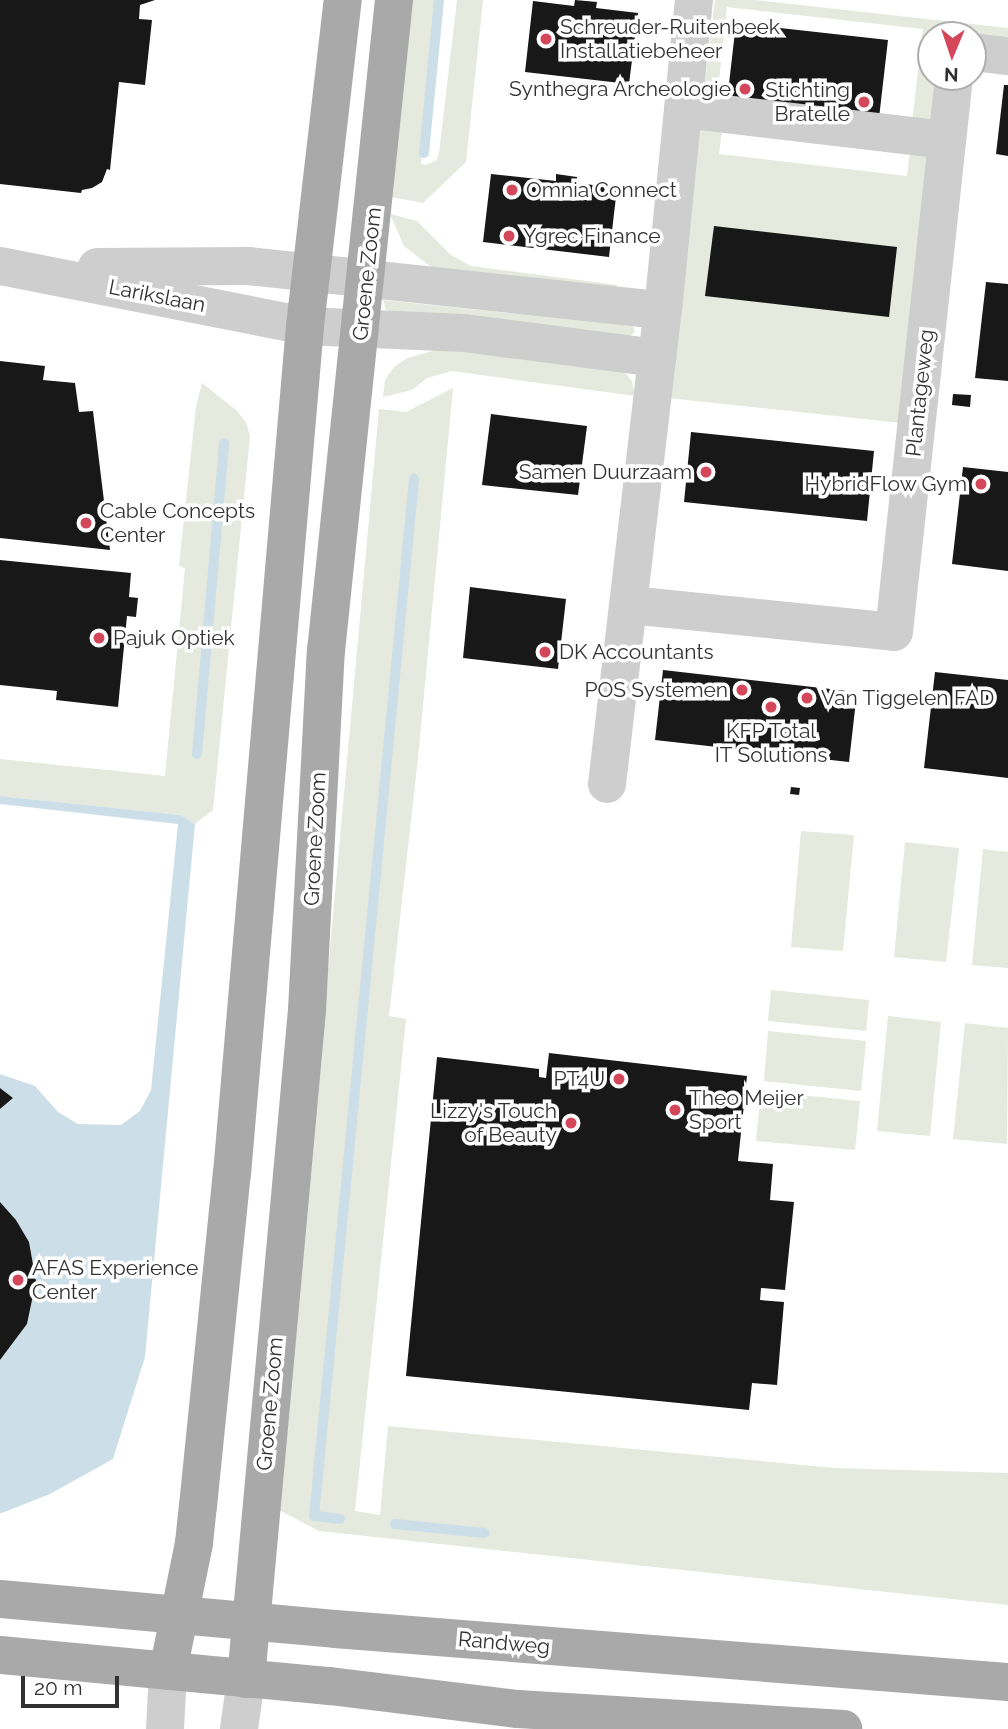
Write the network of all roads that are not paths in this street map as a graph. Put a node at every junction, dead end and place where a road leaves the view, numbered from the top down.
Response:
1 (343, 0) edge
2 (394, 0) edge
3 (694, 0) edge
4 (987, 54) edge
5 (1008, 56) edge
6 (952, 91) edge
7 (683, 110) junction
8 (947, 140) junction
9 (4, 267) edge
10 (311, 272) junction
11 (367, 277) junction
12 (663, 310) junction
13 (305, 326) junction
14 (361, 331) junction
15 (657, 358) junction
16 (630, 605) junction
17 (607, 784) dead end
18 (0, 1599) edge
19 (180, 1615) junction
20 (251, 1620) junction
21 (0, 1655) edge
22 (168, 1671) junction
23 (246, 1679) junction
24 (1008, 1682) edge
25 (165, 1729) edge
26 (239, 1729) edge
27 (843, 1729) edge

1 - 10 main road
2 - 11 main road, Groene Zoom
3 - 7 street
4 - 5 street
6 - 8 street, Plantageweg
7 - 8 street
7 - 12 street
8 - 16 street, Plantageweg
9 - 10 street, Larikslaan
9 - 13 street, Larikslaan
10 - 11 street, Larikslaan
10 - 13 main road
11 - 12 street
11 - 14 main road, Groene Zoom
12 - 15 street
13 - 14 street, Larikslaan
13 - 19 main road
14 - 15 street
14 - 20 main road, Groene Zoom
15 - 16 street
16 - 17 street
18 - 19 main road, Randweg
19 - 20 main road, Randweg
19 - 22 main road
20 - 23 main road, Groene Zoom
20 - 24 main road, Randweg
21 - 22 main road
22 - 23 main road
22 - 25 street
23 - 26 street
23 - 27 main road

